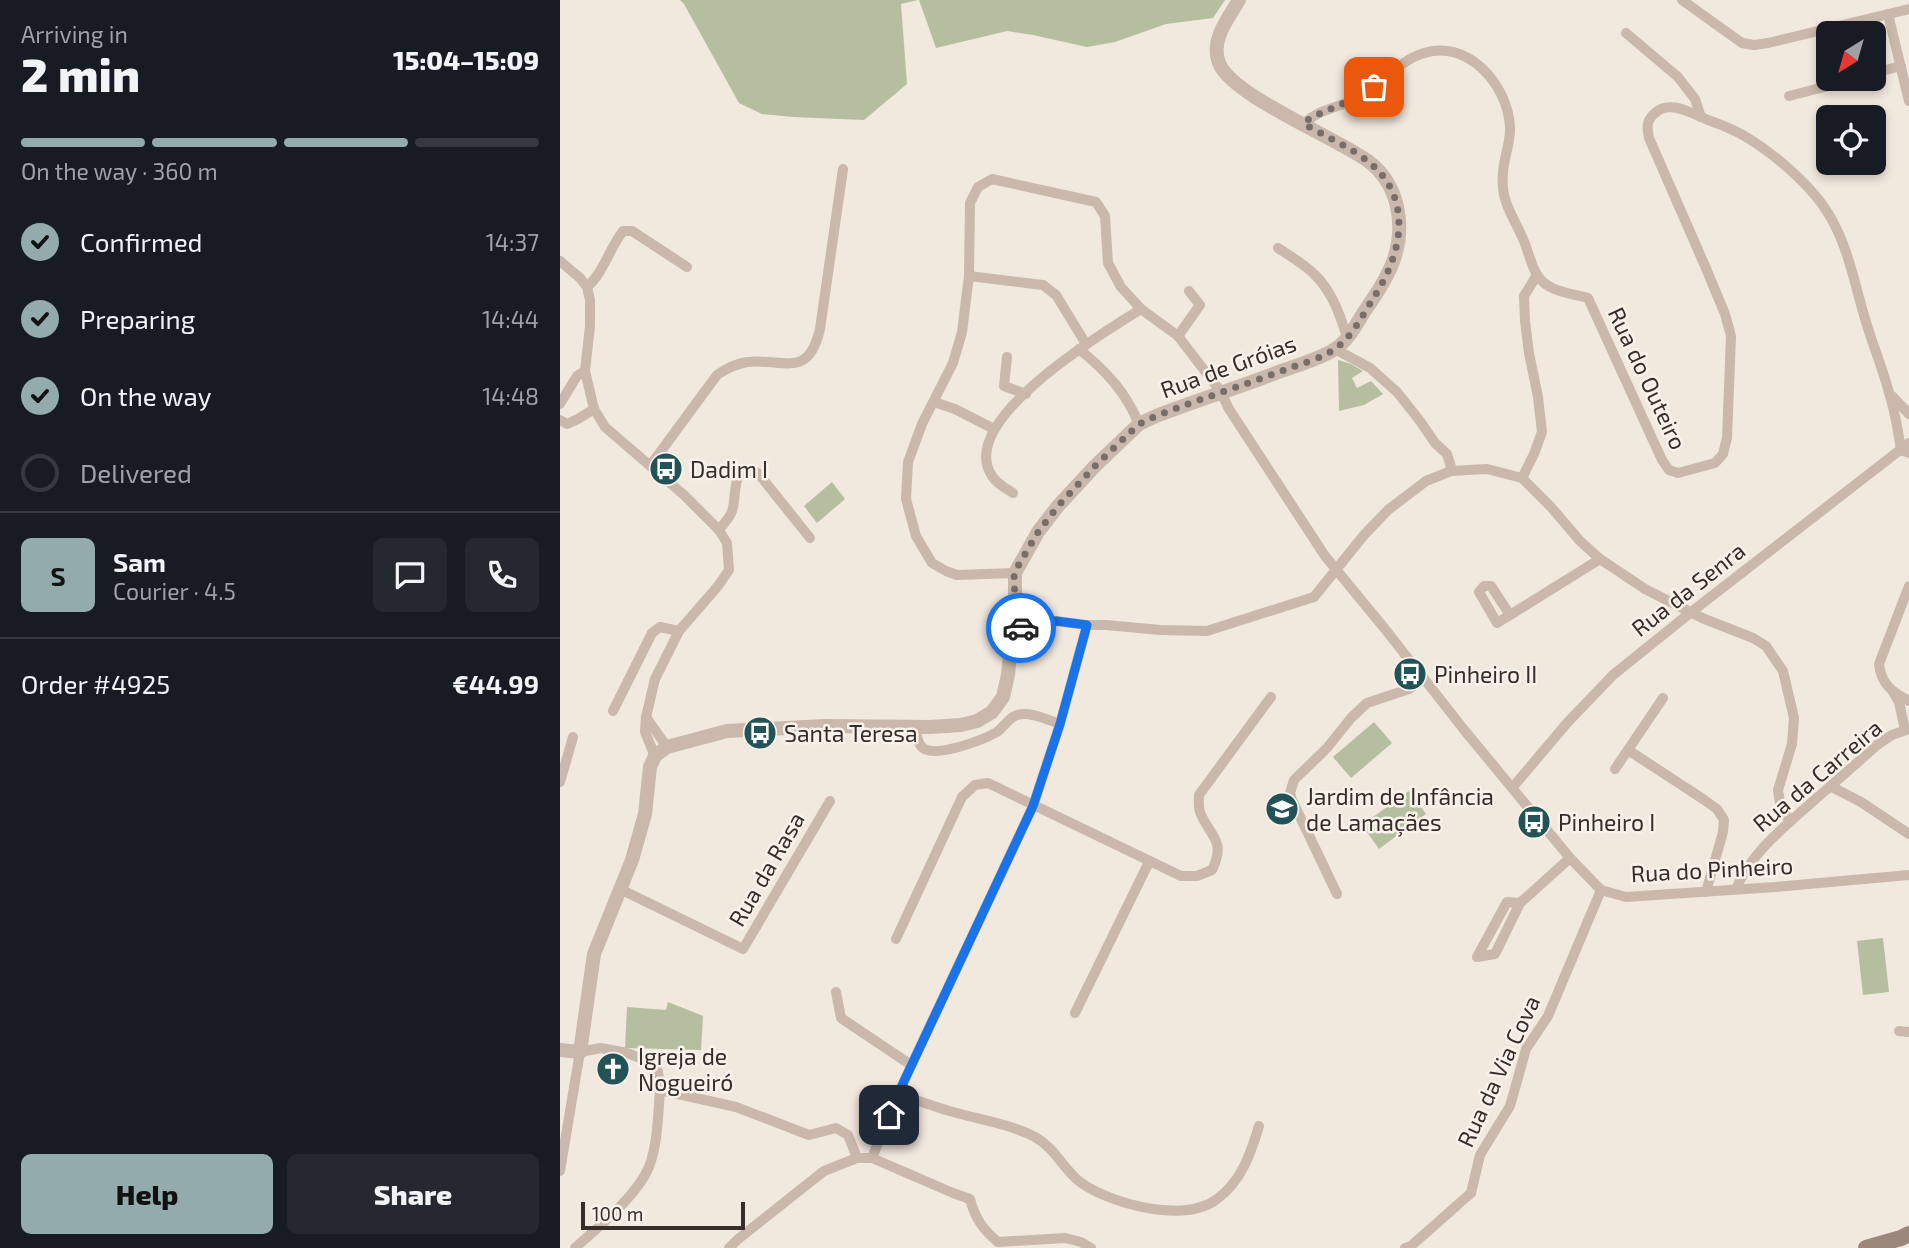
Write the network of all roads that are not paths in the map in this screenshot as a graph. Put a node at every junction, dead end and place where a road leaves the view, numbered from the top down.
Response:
1 (1239, 0) edge
2 (1682, 0) edge
3 (1909, 9) edge
4 (1888, 14) junction
5 (1626, 33) dead end
6 (1901, 66) junction
7 (1886, 70) edge
8 (1816, 89) edge
9 (1789, 96) dead end
10 (1909, 100) edge
11 (1701, 117) junction
12 (1304, 124) junction
13 (843, 169) dead end
14 (1278, 248) dead end
15 (560, 261) edge
16 (687, 267) dead end
17 (1537, 275) junction
18 (969, 276) junction
19 (587, 287) junction
20 (1189, 291) dead end
21 (1141, 309) junction
22 (1178, 336) junction
23 (1347, 337) junction
24 (1082, 347) junction
25 (1335, 349) junction
26 (1007, 357) dead end
27 (585, 371) junction
28 (1221, 392) junction
29 (1026, 394) junction
30 (1890, 394) junction
31 (934, 402) junction
32 (560, 404) edge
33 (594, 409) junction
34 (1909, 414) edge
35 (560, 419) edge
36 (1139, 424) junction
37 (994, 429) junction
38 (1906, 449) edge
39 (650, 466) junction
40 (1452, 470) junction
41 (1522, 478) junction
42 (1013, 493) dead end
43 (719, 530) junction
44 (810, 538) dead end
45 (1600, 559) junction
46 (1336, 570) junction
47 (1014, 573) junction
48 (1909, 586) edge
49 (1690, 612) junction
50 (1510, 615) dead end
51 (1087, 625) junction
52 (1012, 630) junction
53 (679, 631) junction
54 (1424, 679) junction
55 (1893, 692) junction
56 (1271, 697) dead end
57 (1662, 698) dead end
58 (1909, 701) edge
59 (613, 711) dead end
60 (1060, 724) junction
61 (915, 728) junction
62 (1907, 729) edge
63 (573, 737) dead end
64 (1628, 750) junction
65 (661, 752) junction
66 (1615, 769) dead end
67 (560, 782) edge
68 (1830, 786) junction
69 (1513, 787) junction
70 (830, 800) dead end
71 (1033, 806) junction
72 (1790, 822) junction
73 (1909, 834) edge
74 (1570, 858) junction
75 (1149, 862) junction
76 (1909, 875) edge
77 (620, 889) junction
78 (1736, 889) junction
79 (1601, 890) junction
80 (1706, 892) junction
81 (1338, 894) dead end
82 (1520, 903) junction
83 (896, 939) dead end
84 (836, 992) dead end
85 (1075, 1013) dead end
86 (560, 1050) edge
87 (580, 1052) junction
88 (911, 1065) junction
89 (660, 1090) junction
90 (898, 1094) junction
91 (1259, 1126) dead end
92 (857, 1158) junction
93 (872, 1158) junction
94 (560, 1171) edge
95 (1909, 1235) edge
96 (575, 1248) edge
97 (729, 1248) edge
98 (1091, 1248) edge
99 (1405, 1248) edge
100 (1866, 1248) edge
101 (1906, 1248) edge

1 - 12 street, Rua de Gróias
2 - 4 street
3 - 4 street
4 - 6 street
5 - 11 street
6 - 7 street
6 - 10 street
8 - 9 street
11 - 17 street, Rua do Outeiro
11 - 30 street, Rua do Outeiro
12 - 17 street
12 - 23 street, Rua de Gróias
13 - 39 street
14 - 23 street
15 - 19 street
16 - 19 street
17 - 41 street
18 - 21 street, Rua do Pinheiro
18 - 24 street
18 - 31 street
19 - 27 street
20 - 22 street
21 - 22 street, Rua do Pinheiro
21 - 24 street
22 - 28 street, Rua do Pinheiro
23 - 25 street, Rua de Gróias
24 - 29 street
24 - 36 street
25 - 28 street, Rua de Gróias
25 - 40 street
26 - 29 street
27 - 32 street
27 - 33 street
28 - 36 street, Rua de Gróias
28 - 46 street, Rua do Pinheiro
29 - 37 street
30 - 34 street, Rua do Outeiro
30 - 38 street, Rua do Outeiro
31 - 37 street
31 - 47 street
33 - 35 street
33 - 39 street
36 - 47 street, Rua de Gróias
37 - 42 street
38 - 49 street, Rua da Senra
39 - 43 street
40 - 41 street
40 - 46 street
41 - 45 street
43 - 44 street
43 - 53 street
45 - 49 street
45 - 50 street
46 - 51 street
46 - 54 street, Rua do Pinheiro
47 - 52 street
48 - 55 street
49 - 69 street, Rua da Senra
49 - 72 street
51 - 52 street
51 - 60 street
52 - 61 street
53 - 59 street
53 - 65 street
54 - 69 street, Rua do Pinheiro
54 - 81 street
55 - 58 street, Rua da Carreira
55 - 62 street, Rua da Carreira
56 - 75 street
57 - 64 street
60 - 61 street
60 - 71 street
61 - 65 street
62 - 68 street, Rua da Carreira
63 - 67 street
64 - 66 street
64 - 80 street
65 - 77 street
68 - 72 street, Rua da Carreira
68 - 73 street
69 - 74 street, Rua do Pinheiro
70 - 77 street, Rua da Rasa
71 - 75 street
71 - 83 street
71 - 88 street
72 - 78 street, Rua da Carreira
74 - 79 street, Rua do Pinheiro
74 - 82 street
75 - 85 street
76 - 78 street, Rua do Pinheiro
77 - 87 street
78 - 80 street, Rua do Pinheiro
79 - 80 street, Rua do Pinheiro
79 - 99 street, Rua da Via Cova
82 - 82 street
84 - 88 street
86 - 87 street
87 - 89 street
87 - 94 street
88 - 90 street
89 - 92 street
89 - 96 street
90 - 91 street
90 - 93 street
92 - 93 street
92 - 97 street
93 - 98 street
95 - 100 main road
95 - 101 main road

